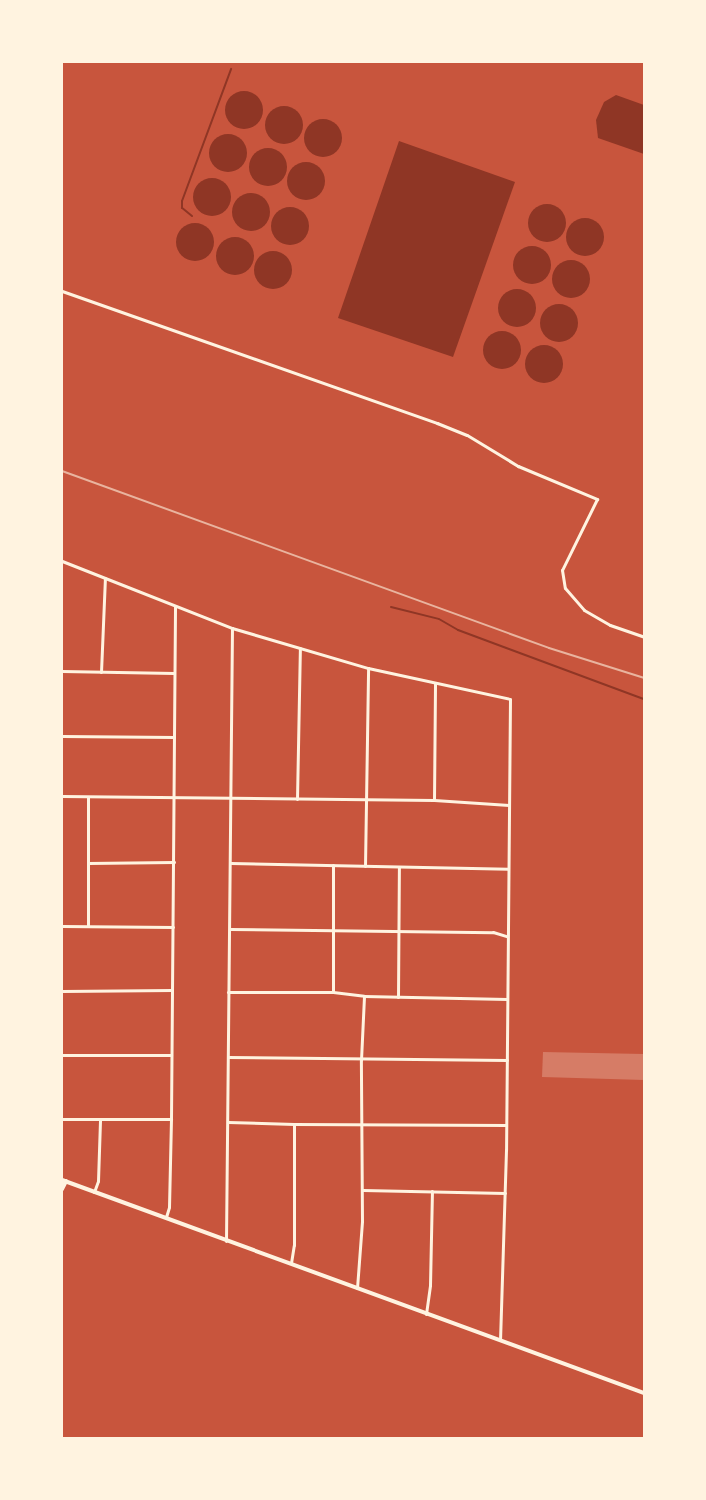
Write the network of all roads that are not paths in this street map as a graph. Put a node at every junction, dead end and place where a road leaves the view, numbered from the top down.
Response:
1 (62, 291) edge
2 (62, 561) edge
3 (105, 579) junction
4 (175, 606) junction
5 (232, 628) junction
6 (645, 637) edge
7 (300, 647) junction
8 (368, 668) junction
9 (62, 671) edge
10 (101, 672) junction
11 (174, 673) junction
12 (435, 684) junction
13 (62, 736) edge
14 (174, 737) junction
15 (62, 796) edge
16 (175, 796) junction
17 (88, 797) junction
18 (229, 797) junction
19 (297, 799) junction
20 (434, 800) junction
21 (366, 801) junction
22 (509, 805) junction
23 (174, 862) junction
24 (88, 863) junction
25 (231, 863) junction
26 (333, 865) junction
27 (365, 866) junction
28 (399, 866) junction
29 (508, 869) junction
30 (62, 926) edge
31 (88, 926) junction
32 (173, 927) junction
33 (230, 929) junction
34 (333, 930) junction
35 (397, 932) junction
36 (507, 936) junction
37 (172, 990) junction
38 (62, 991) edge
39 (228, 992) junction
40 (333, 992) junction
41 (364, 996) junction
42 (398, 997) junction
43 (507, 999) junction
44 (62, 1054) edge
45 (171, 1055) junction
46 (228, 1057) junction
47 (361, 1060) junction
48 (507, 1060) junction
49 (62, 1119) edge
50 (171, 1119) junction
51 (100, 1120) junction
52 (228, 1122) junction
53 (294, 1124) junction
54 (363, 1124) junction
55 (506, 1125) junction
56 (64, 1180) edge
57 (62, 1189) edge
58 (363, 1190) junction
59 (432, 1191) junction
60 (94, 1192) junction
61 (504, 1193) junction
62 (166, 1217) junction
63 (226, 1241) junction
64 (290, 1264) junction
65 (357, 1288) junction
66 (426, 1314) junction
67 (500, 1341) junction
68 (645, 1393) edge

1 - 6 street
2 - 3 street
3 - 4 street
3 - 10 street
4 - 5 street
4 - 11 street
5 - 7 street
5 - 18 street
7 - 8 street
7 - 19 street
8 - 12 street
8 - 21 street
9 - 10 street
10 - 11 street
11 - 14 street
12 - 20 street
12 - 22 street
13 - 14 street
14 - 16 street
15 - 17 street
16 - 17 street
16 - 18 street
16 - 23 street
17 - 24 street
18 - 19 street
18 - 25 street
19 - 21 street
20 - 21 street
20 - 22 street
21 - 27 street
22 - 29 street
23 - 24 street
23 - 32 street
24 - 31 street
25 - 26 street
25 - 33 street
26 - 27 street
26 - 34 street
27 - 28 street
28 - 29 street
28 - 35 street
29 - 36 street
30 - 31 street
31 - 32 street
32 - 37 street
33 - 34 street
33 - 39 street
34 - 35 street
34 - 40 street
35 - 36 street
35 - 42 street
36 - 43 street
37 - 38 street
37 - 45 street
39 - 40 street
39 - 46 street
40 - 41 street
41 - 42 street
41 - 47 street
42 - 43 street
43 - 48 street
44 - 45 street
45 - 50 street
46 - 47 street
46 - 52 street
47 - 48 street
47 - 54 street
48 - 55 street
49 - 51 street
50 - 51 street
50 - 62 street
51 - 60 street
52 - 53 street
52 - 63 street
53 - 54 street
53 - 64 street
54 - 55 street
54 - 58 street
55 - 61 street
56 - 57 street
56 - 60 street
58 - 59 street
58 - 65 street
59 - 61 street
59 - 66 street
60 - 62 street
61 - 67 street
62 - 63 street
63 - 64 street
64 - 65 street
65 - 66 street
66 - 67 street
67 - 68 street

